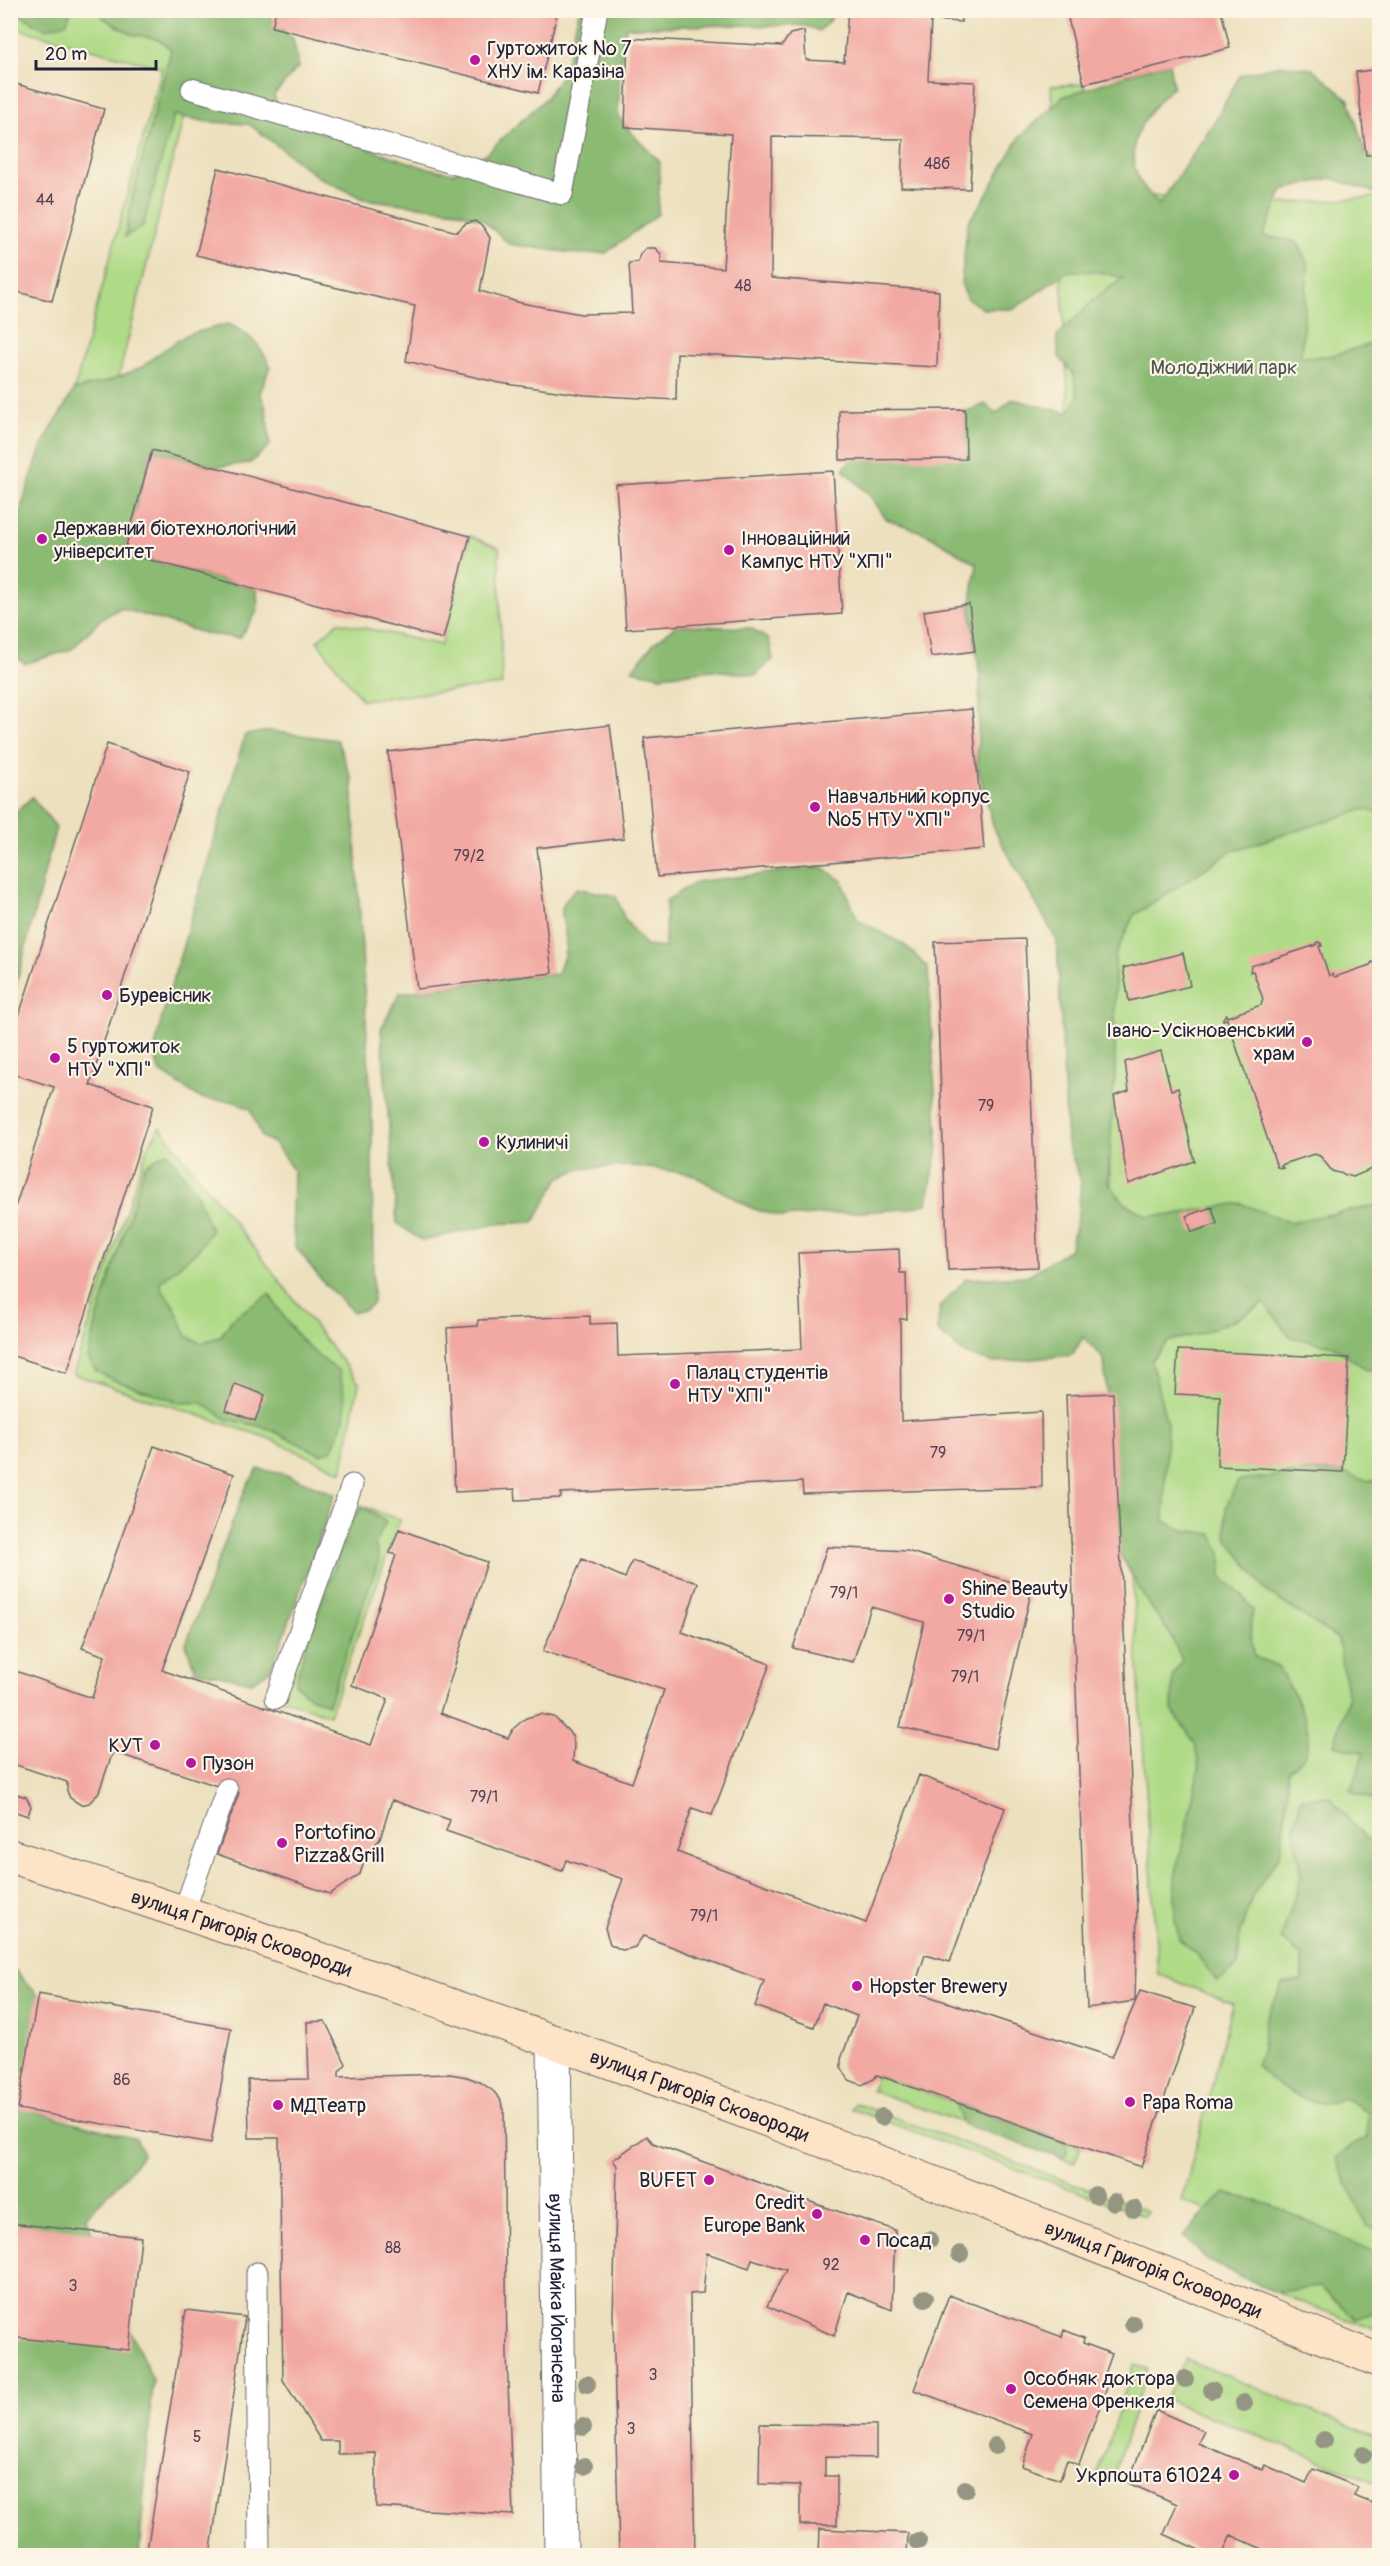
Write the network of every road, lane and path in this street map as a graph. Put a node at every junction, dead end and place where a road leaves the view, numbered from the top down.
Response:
1 (597, 10) edge
2 (192, 88) dead end
3 (351, 1485) dead end
4 (276, 1698) dead end
5 (227, 1789) dead end
6 (10, 1856) edge
7 (184, 1911) junction
8 (554, 2042) junction
9 (257, 2273) dead end
10 (1380, 2361) edge
11 (259, 2556) edge
12 (561, 2556) edge

1 - 2 lane
3 - 4 lane
5 - 7 lane
6 - 7 main road, вулиця Григорія Сковороди
7 - 8 main road, вулиця Григорія Сковороди
8 - 10 main road, вулиця Григорія Сковороди
8 - 12 street, вулиця Майка Йогансена
9 - 11 lane

